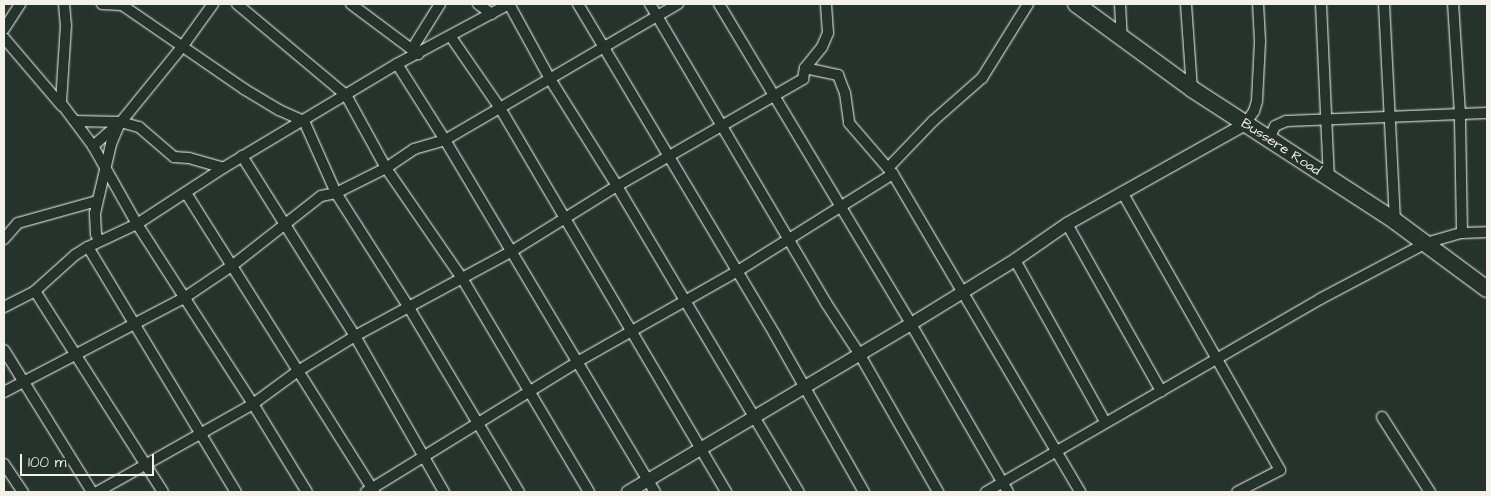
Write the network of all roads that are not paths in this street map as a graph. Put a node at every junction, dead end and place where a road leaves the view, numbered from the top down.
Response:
1 (20, 4) edge
2 (64, 4) edge
3 (102, 4) edge
4 (213, 4) edge
5 (237, 4) edge
6 (351, 4) edge
7 (440, 4) edge
8 (478, 4) edge
9 (509, 4) edge
10 (578, 4) edge
11 (650, 4) edge
12 (678, 4) edge
13 (719, 4) edge
14 (826, 4) edge
15 (1028, 4) edge
16 (1076, 4) edge
17 (1120, 4) edge
18 (1186, 4) edge
19 (1258, 4) edge
20 (1321, 4) edge
21 (1384, 4) edge
22 (1453, 4) edge
23 (492, 14) junction
24 (656, 16) junction
25 (4, 29) edge
26 (451, 37) junction
27 (1122, 37) junction
28 (4, 38) edge
29 (182, 47) junction
30 (604, 48) junction
31 (415, 51) junction
32 (397, 64) junction
33 (805, 68) junction
34 (550, 78) junction
35 (1192, 89) junction
36 (346, 95) junction
37 (775, 95) junction
38 (500, 108) junction
39 (1487, 113) edge
40 (1460, 114) junction
41 (1390, 118) junction
42 (1327, 120) junction
43 (75, 121) junction
44 (304, 121) junction
45 (120, 122) junction
46 (1245, 124) junction
47 (721, 126) junction
48 (1269, 139) junction
49 (445, 140) junction
50 (93, 146) junction
51 (242, 156) junction
52 (668, 157) junction
53 (223, 168) junction
54 (386, 168) junction
55 (106, 170) junction
56 (890, 171) junction
57 (1329, 178) junction
58 (617, 186) junction
59 (1122, 192) junction
60 (186, 193) junction
61 (336, 193) junction
62 (97, 201) junction
63 (840, 206) junction
64 (567, 219) junction
65 (1395, 221) junction
66 (137, 224) junction
67 (1067, 224) junction
68 (284, 225) junction
69 (1487, 232) edge
70 (1462, 233) junction
71 (789, 238) junction
72 (4, 240) edge
73 (99, 241) junction
74 (1426, 243) junction
75 (88, 247) junction
76 (512, 251) junction
77 (1015, 260) junction
78 (233, 265) junction
79 (736, 272) junction
80 (462, 278) junction
81 (1487, 289) edge
82 (35, 291) junction
83 (961, 292) junction
84 (184, 298) junction
85 (685, 299) junction
86 (408, 306) junction
87 (4, 307) edge
88 (910, 324) junction
89 (134, 326) junction
90 (631, 331) junction
91 (355, 336) junction
92 (4, 350) edge
93 (77, 355) junction
94 (860, 355) junction
95 (1218, 358) junction
96 (577, 362) junction
97 (298, 371) junction
98 (24, 381) junction
99 (804, 387) junction
100 (1161, 391) junction
101 (4, 392) edge
102 (530, 392) junction
103 (253, 404) junction
104 (755, 416) junction
105 (1382, 417) dead end
106 (1105, 422) junction
107 (478, 424) junction
108 (201, 435) junction
109 (701, 449) junction
110 (1055, 451) junction
111 (425, 457) junction
112 (4, 464) edge
113 (147, 465) junction
114 (649, 480) junction
115 (1002, 483) junction
116 (371, 491) edge
117 (22, 492) edge
118 (92, 492) edge
119 (97, 492) edge
120 (163, 492) edge
121 (236, 492) edge
122 (307, 492) edge
123 (444, 492) edge
124 (519, 492) edge
125 (589, 492) edge
126 (628, 492) edge
127 (656, 492) edge
128 (726, 492) edge
129 (799, 492) edge
130 (864, 492) edge
131 (938, 492) edge
132 (986, 492) edge
133 (1008, 492) edge
134 (1080, 492) edge
135 (1237, 492) edge
136 (1430, 492) edge

1 - 25 street
2 - 43 street
3 - 29 street
4 - 29 street
5 - 36 street
6 - 31 street
7 - 31 street
8 - 23 street
9 - 23 street
9 - 34 street
10 - 30 street
11 - 24 street
12 - 24 street
13 - 37 street
14 - 33 street
15 - 56 street
16 - 27 main road, Bussere Road
17 - 27 street
18 - 35 street
19 - 46 street
20 - 42 street
21 - 41 street
22 - 40 street
23 - 26 street
24 - 30 street
24 - 47 street
26 - 31 street
26 - 38 street
27 - 35 main road, Bussere Road
28 - 43 street
29 - 44 street
29 - 45 street
30 - 34 street
30 - 52 street
31 - 32 street
32 - 36 street
32 - 49 street
33 - 37 street
33 - 56 street
34 - 38 street
34 - 58 street
35 - 46 main road, Bussere Road
36 - 44 street
36 - 54 street
37 - 47 street
37 - 63 street
38 - 49 street
38 - 64 street
39 - 40 street
40 - 41 street
40 - 70 street
41 - 42 street
41 - 65 street
42 - 48 street
42 - 57 street
43 - 45 street
43 - 50 street
44 - 51 street
44 - 61 street
45 - 50 street
45 - 53 street
45 - 55 street
46 - 48 main road, Bussere Road
46 - 59 street
47 - 52 street
47 - 71 street
48 - 57 main road, Bussere Road
49 - 54 street
49 - 76 street
50 - 55 street
51 - 53 street
51 - 68 street
52 - 58 street
52 - 79 street
53 - 60 street
54 - 61 street
54 - 80 street
55 - 62 street
55 - 66 street
56 - 63 street
56 - 83 street
57 - 65 main road, Bussere Road
58 - 64 street
58 - 85 street
59 - 67 street
59 - 95 street
60 - 66 street
60 - 78 street
61 - 68 street
61 - 86 street
62 - 72 street
62 - 73 street
63 - 71 street
63 - 88 street
64 - 76 street
64 - 90 street
65 - 74 main road, Bussere Road
66 - 73 street
66 - 84 street
67 - 77 street
67 - 100 street
68 - 78 street
68 - 91 street
69 - 70 street
70 - 74 street
71 - 79 street
71 - 94 street
73 - 75 street
74 - 81 main road, Bussere Road
74 - 95 street
75 - 82 street
75 - 89 street
76 - 80 street
76 - 96 street
77 - 83 street
77 - 106 street
78 - 84 street
78 - 97 street
79 - 85 street
79 - 99 street
80 - 86 street
80 - 102 street
82 - 87 street
82 - 93 street
83 - 88 street
83 - 110 street
84 - 89 street
84 - 103 street
85 - 90 street
85 - 104 street
86 - 91 street
86 - 107 street
88 - 94 street
88 - 115 street
89 - 93 street
89 - 108 street
90 - 96 street
90 - 109 street
91 - 97 street
91 - 111 street
92 - 98 street
93 - 98 street
93 - 113 street
94 - 99 street
94 - 131 street
95 - 100 street
95 - 135 street
96 - 102 street
96 - 114 street
97 - 103 street
97 - 116 street
98 - 101 street
98 - 118 street
99 - 104 street
99 - 130 street
100 - 106 street
102 - 107 street
102 - 125 street
103 - 108 street
103 - 122 street
104 - 109 street
104 - 129 street
105 - 136 street
106 - 110 street
107 - 111 street
107 - 124 street
108 - 113 street
108 - 121 street
109 - 114 street
109 - 128 street
110 - 115 street
110 - 134 street
111 - 116 street
111 - 123 street
112 - 117 street
113 - 119 street
113 - 120 street
114 - 126 street
114 - 127 street
115 - 132 street
115 - 133 street

